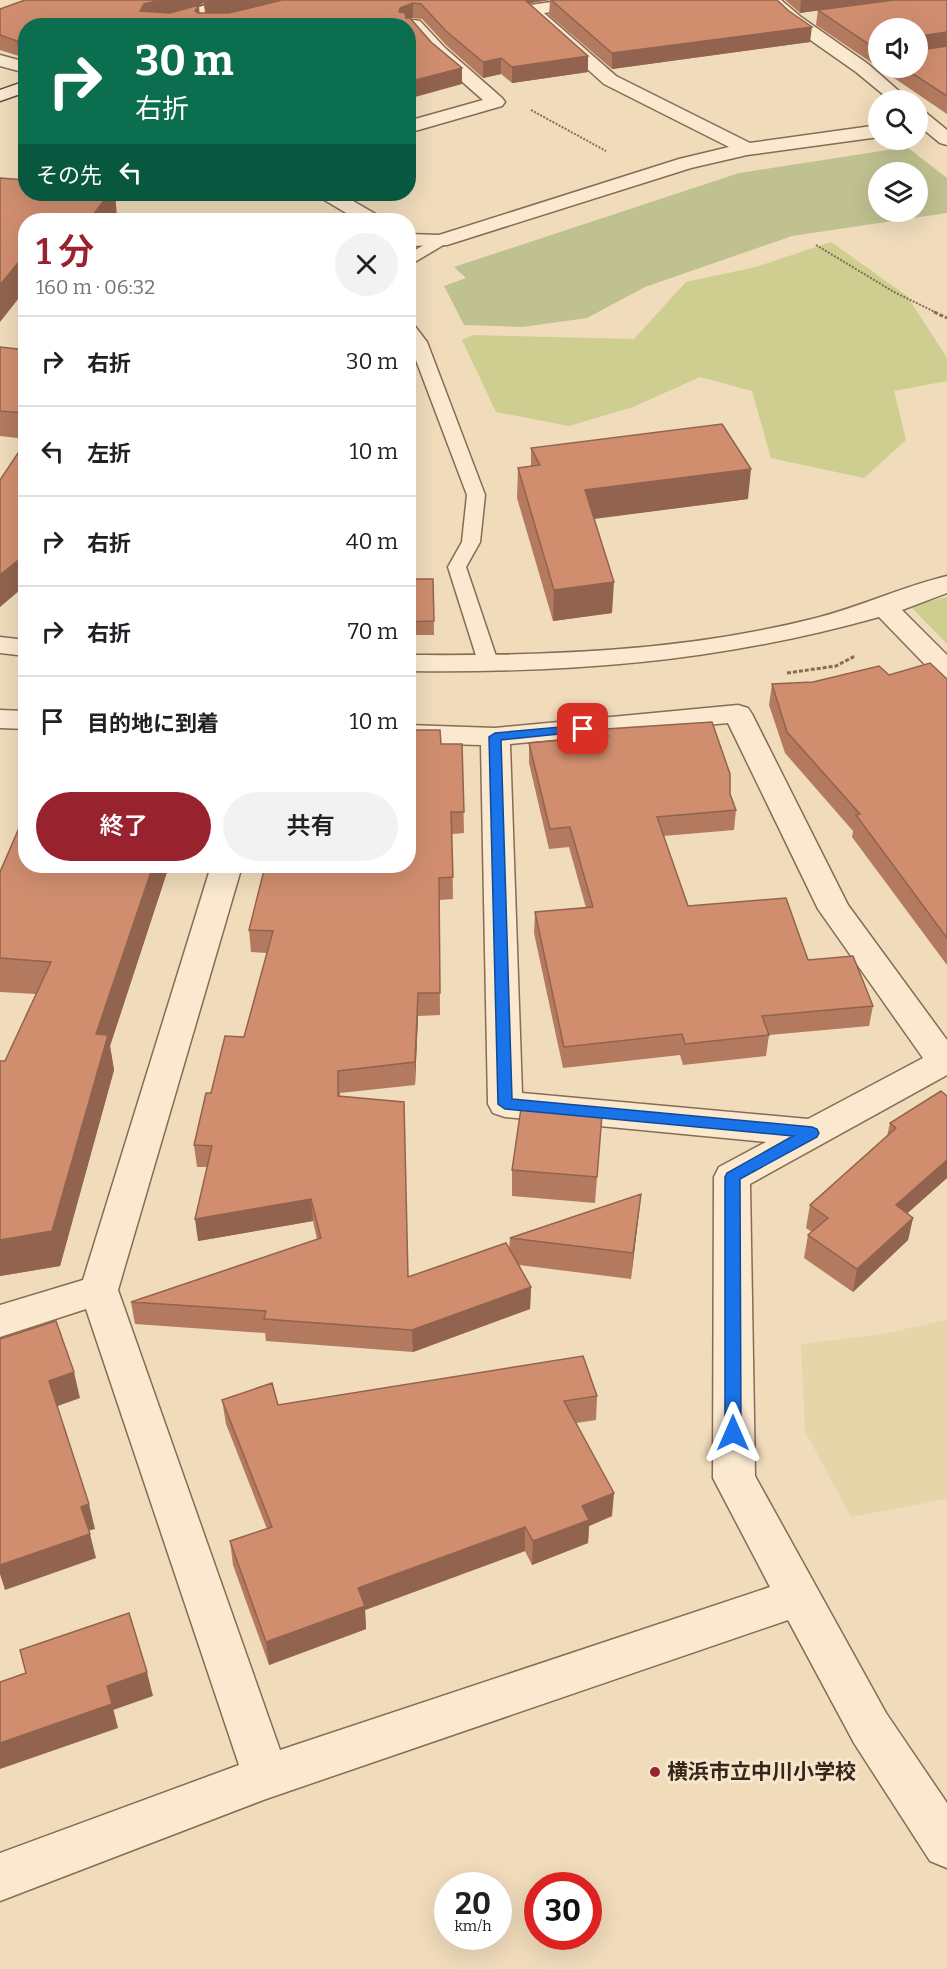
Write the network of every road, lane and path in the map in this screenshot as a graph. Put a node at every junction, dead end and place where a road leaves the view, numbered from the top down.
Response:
1 (247, 0) edge
2 (602, 0) edge
3 (771, 0) edge
4 (264, 11) edge
5 (177, 18) edge
6 (237, 18) edge
7 (817, 18) edge
8 (795, 21) junction
9 (416, 27) edge
10 (0, 60) edge
11 (868, 65) edge
12 (18, 67) edge
13 (18, 73) edge
14 (881, 78) edge
15 (0, 81) edge
16 (18, 89) edge
17 (891, 90) edge
18 (0, 96) edge
19 (525, 107) dead end
20 (947, 121) edge
21 (928, 122) edge
22 (416, 125) edge
23 (928, 127) edge
24 (868, 132) edge
25 (947, 139) edge
26 (747, 148) junction
27 (649, 175) junction
28 (340, 201) edge
29 (360, 213) edge
30 (416, 240) edge
31 (440, 241) junction
32 (816, 245) dead end
33 (416, 256) edge
34 (947, 318) edge
35 (416, 338) edge
36 (947, 584) edge
37 (884, 608) junction
38 (0, 645) edge
39 (18, 647) edge
40 (416, 663) edge
41 (489, 665) junction
42 (947, 671) edge
43 (0, 719) edge
44 (18, 720) edge
45 (416, 734) edge
46 (495, 737) junction
47 (224, 873) edge
48 (945, 1060) edge
49 (812, 1133) junction
50 (99, 1290) junction
51 (0, 1321) edge
52 (798, 1597) junction
53 (266, 1777) junction
54 (947, 1844) edge
55 (0, 1877) edge

1 - 5 street
2 - 26 street
3 - 8 street
4 - 6 street
7 - 8 street
8 - 11 street
9 - 22 street
10 - 12 street
13 - 15 street
14 - 17 street
16 - 18 street
19 - 27 path
20 - 21 street
23 - 25 street
24 - 26 street
26 - 27 street
27 - 31 street
28 - 29 street
30 - 31 street
31 - 33 lane
32 - 34 path
35 - 41 lane
36 - 37 street
37 - 41 street
37 - 42 street
38 - 39 street
40 - 41 street
43 - 44 street
45 - 46 street
46 - 48 street
46 - 49 street
47 - 50 street
48 - 49 street
49 - 52 street
50 - 51 street
50 - 53 street
52 - 53 street
52 - 54 street
53 - 55 street

